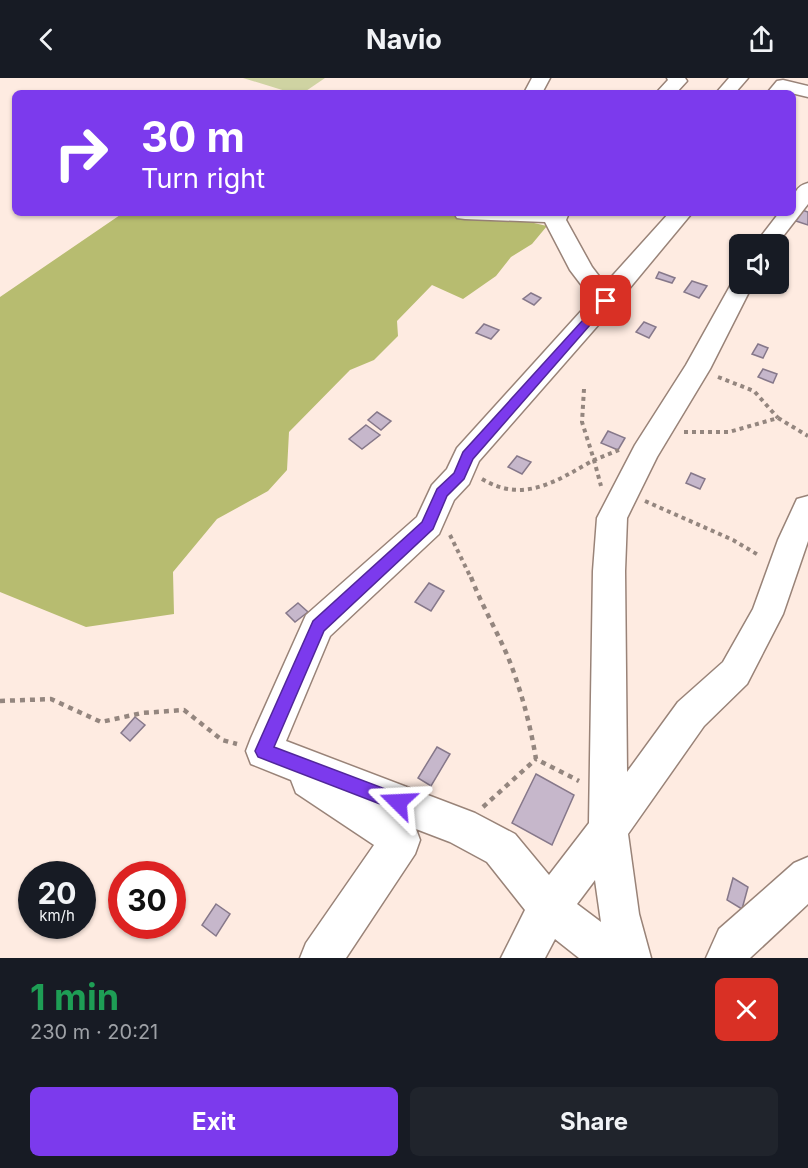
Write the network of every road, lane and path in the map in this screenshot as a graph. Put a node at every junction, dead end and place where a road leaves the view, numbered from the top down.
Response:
1 (676, 78) edge
2 (739, 78) edge
3 (668, 90) edge
4 (728, 90) edge
5 (779, 90) edge
6 (808, 92) edge
7 (557, 216) edge
8 (678, 216) edge
9 (789, 216) edge
10 (774, 234) edge
11 (737, 294) edge
12 (606, 301) junction
13 (697, 369) junction
14 (584, 389) dead end
15 (778, 418) junction
16 (655, 436) junction
17 (808, 436) edge
18 (594, 460) junction
19 (463, 467) junction
20 (625, 492) junction
21 (435, 508) junction
22 (808, 508) edge
23 (783, 570) junction
24 (0, 701) edge
25 (264, 751) junction
26 (536, 759) junction
27 (609, 813) junction
28 (461, 827) junction
29 (808, 877) edge
30 (549, 908) junction
31 (321, 958) edge
32 (522, 958) edge
33 (612, 958) edge
34 (630, 958) edge
35 (727, 958) edge

1 - 3 street
2 - 4 street
5 - 6 street
7 - 12 street
8 - 12 street
9 - 10 street
11 - 13 street
12 - 19 street
13 - 15 path
13 - 16 street
14 - 18 path
15 - 16 path
15 - 17 path
16 - 18 path
16 - 20 street
18 - 19 path
19 - 21 street
20 - 23 path
20 - 27 street
21 - 25 street
21 - 26 path
22 - 23 street
23 - 27 street
24 - 25 path
25 - 28 street
25 - 31 street
26 - 27 path
26 - 28 path
27 - 30 street
27 - 34 street
28 - 30 street
29 - 35 street
30 - 32 street
30 - 33 street

